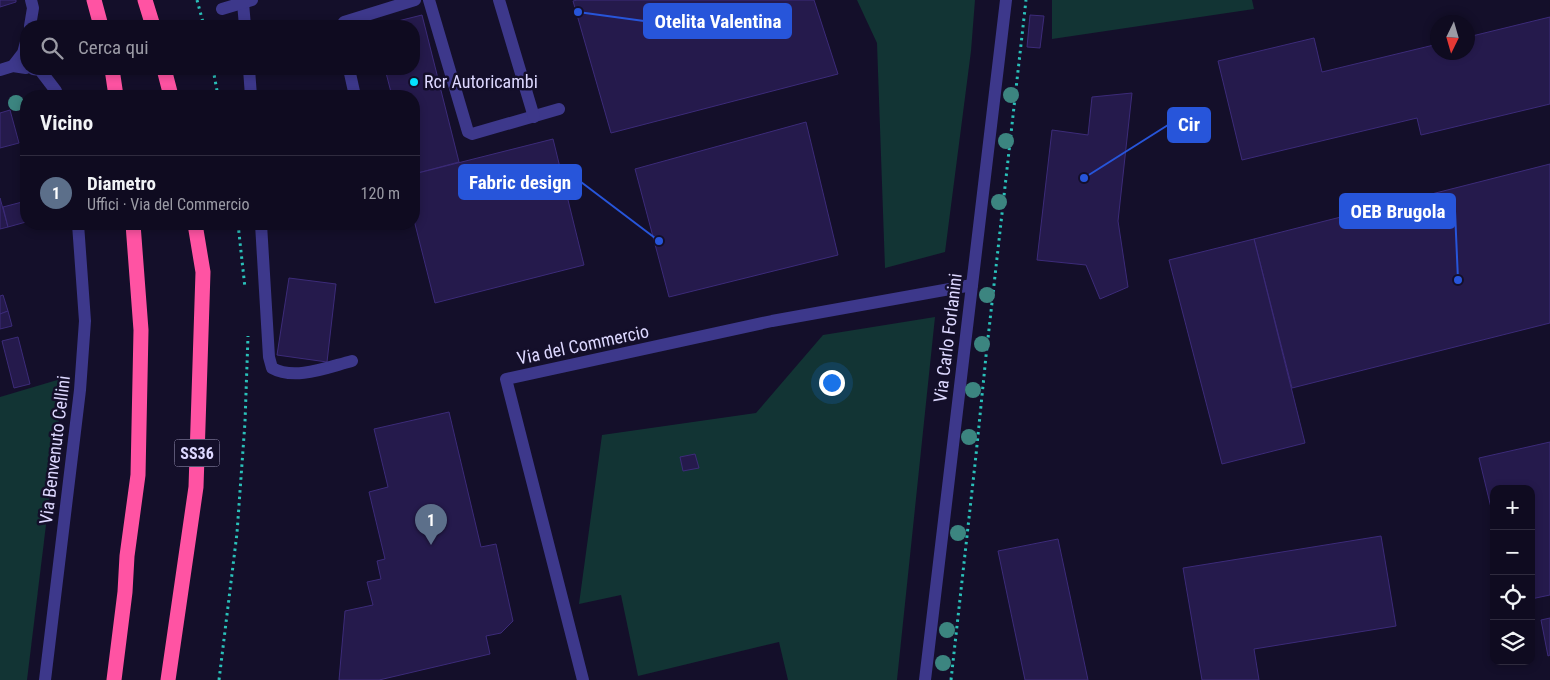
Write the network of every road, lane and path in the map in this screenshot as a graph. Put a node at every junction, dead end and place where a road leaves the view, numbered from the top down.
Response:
1 (31, 0) edge
2 (94, 0) edge
3 (145, 0) edge
4 (197, 0) edge
5 (416, 0) edge
6 (430, 0) edge
7 (499, 0) edge
8 (1006, 0) edge
9 (1026, 0) edge
10 (248, 1) edge
11 (222, 9) dead end
12 (31, 20) edge
13 (99, 20) edge
14 (151, 20) edge
15 (202, 20) edge
16 (246, 20) edge
17 (351, 20) edge
18 (20, 57) edge
19 (13, 66) junction
20 (20, 67) edge
21 (0, 70) edge
22 (44, 75) edge
23 (113, 75) edge
24 (166, 75) edge
25 (214, 75) edge
26 (249, 75) edge
27 (350, 75) edge
28 (56, 90) edge
29 (115, 90) edge
30 (169, 90) edge
31 (217, 90) edge
32 (251, 90) edge
33 (354, 90) edge
34 (559, 109) dead end
35 (534, 117) junction
36 (78, 230) edge
37 (133, 230) edge
38 (196, 230) edge
39 (239, 230) edge
40 (261, 230) edge
41 (972, 285) junction
42 (245, 295) dead end
43 (248, 332) dead end
44 (352, 362) dead end
45 (45, 680) edge
46 (114, 680) edge
47 (168, 680) edge
48 (219, 680) edge
49 (583, 680) edge
50 (925, 680) edge
51 (951, 680) edge

1 - 12 street
2 - 13 highway
3 - 14 highway
4 - 15 path
5 - 17 street
6 - 35 street
7 - 35 street
8 - 41 street, Via Carlo Forlanini
9 - 51 path
10 - 11 street
10 - 16 street
18 - 19 street
19 - 20 street
19 - 21 street
22 - 28 street
23 - 29 highway
24 - 30 highway
25 - 31 path
26 - 32 street
27 - 33 street
34 - 35 street
36 - 45 street, Via Benvenuto Cellini
37 - 46 highway
38 - 47 highway, SS36
39 - 42 path
40 - 44 street
41 - 49 street, Via del Commercio
41 - 50 street, Via Carlo Forlanini
43 - 48 path

